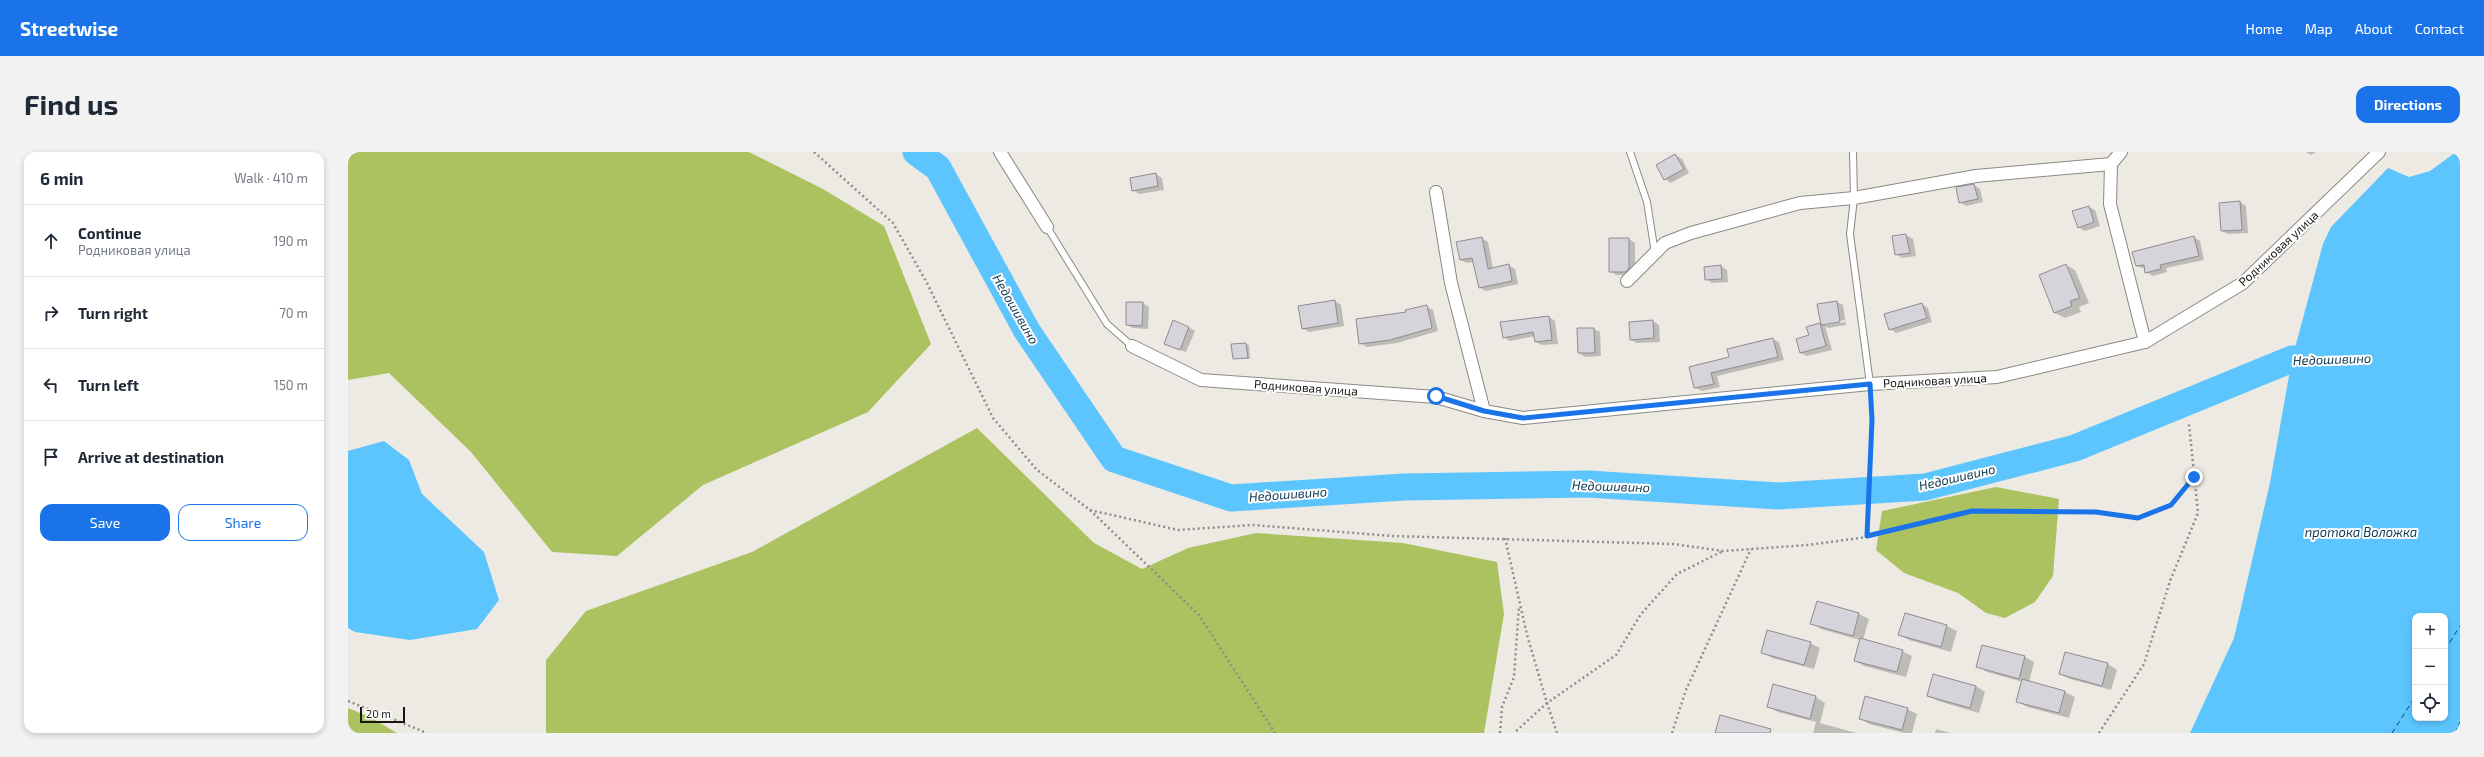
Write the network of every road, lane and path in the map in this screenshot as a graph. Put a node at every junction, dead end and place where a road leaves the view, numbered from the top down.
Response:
1 (814, 152) edge
2 (1000, 152) edge
3 (1630, 152) edge
4 (1853, 152) edge
5 (2121, 152) edge
6 (2379, 152) edge
7 (2111, 164) junction
8 (1436, 192) dead end
9 (1854, 198) junction
10 (1047, 227) joint
11 (1655, 253) junction
12 (1627, 281) dead end
13 (2145, 342) junction
14 (1132, 346) joint
15 (1870, 384) junction
16 (1484, 411) junction
17 (2190, 424) dead end
18 (2194, 477) junction
19 (1090, 510) junction
20 (1867, 536) junction
21 (1505, 538) junction
22 (1751, 549) junction
23 (1723, 551) junction
24 (1520, 603) junction
25 (348, 701) edge
26 (1547, 703) junction
27 (427, 733) edge
28 (1275, 733) edge
29 (1500, 733) edge
30 (1514, 733) edge
31 (1557, 733) edge
32 (1672, 733) edge
33 (2099, 733) edge

1 - 19 path
2 - 10 street
3 - 11 lane
4 - 9 lane
5 - 7 street
6 - 13 street, Родниковая улица
7 - 9 street
7 - 13 street
8 - 16 street
9 - 11 street
9 - 15 lane
10 - 14 lane
11 - 12 street
13 - 15 street, Родниковая улица
14 - 16 street, Родниковая улица
15 - 16 street, Родниковая улица
15 - 20 path
17 - 18 path
18 - 20 path
18 - 33 path
19 - 21 path
19 - 28 path
20 - 22 path
21 - 23 path
21 - 24 path
22 - 23 path
22 - 32 path
23 - 26 path
24 - 26 path
24 - 29 path
25 - 27 path
26 - 30 path
26 - 31 path

